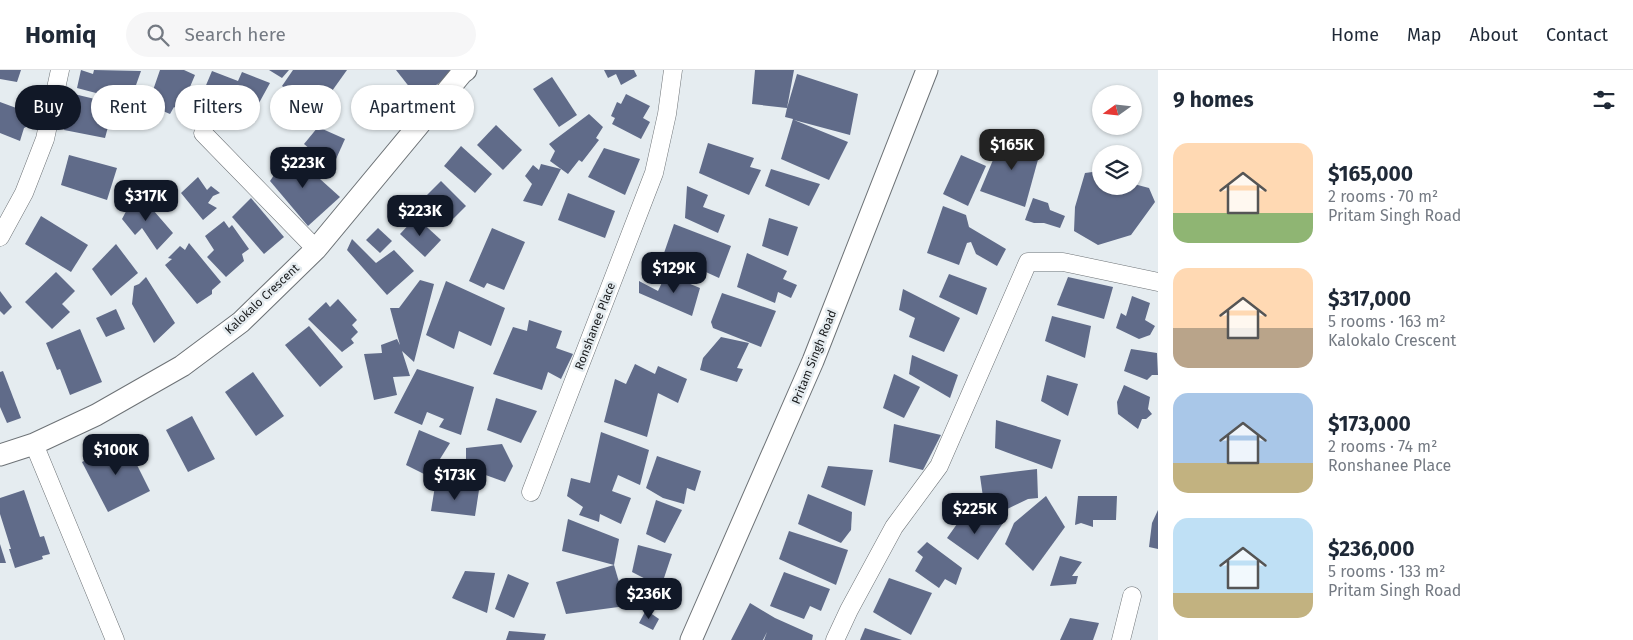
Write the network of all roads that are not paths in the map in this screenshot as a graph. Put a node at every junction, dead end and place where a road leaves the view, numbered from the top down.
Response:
1 (60, 70) edge
2 (466, 70) edge
3 (673, 70) edge
4 (927, 70) edge
5 (204, 133) dead end
6 (0, 237) edge
7 (316, 249) junction
8 (1158, 282) edge
9 (34, 444) junction
10 (0, 455) edge
11 (531, 492) dead end
12 (1132, 596) dead end
13 (115, 640) edge
14 (691, 640) edge
15 (835, 640) edge
16 (1120, 640) edge

1 - 6 street
2 - 7 street, Kalokalo Crescent
3 - 11 street, Ronshanee Place
4 - 14 street, Pritam Singh Road
5 - 7 street
7 - 9 street, Kalokalo Crescent
8 - 15 street
9 - 10 street, Kalokalo Crescent
9 - 13 street
12 - 16 street

